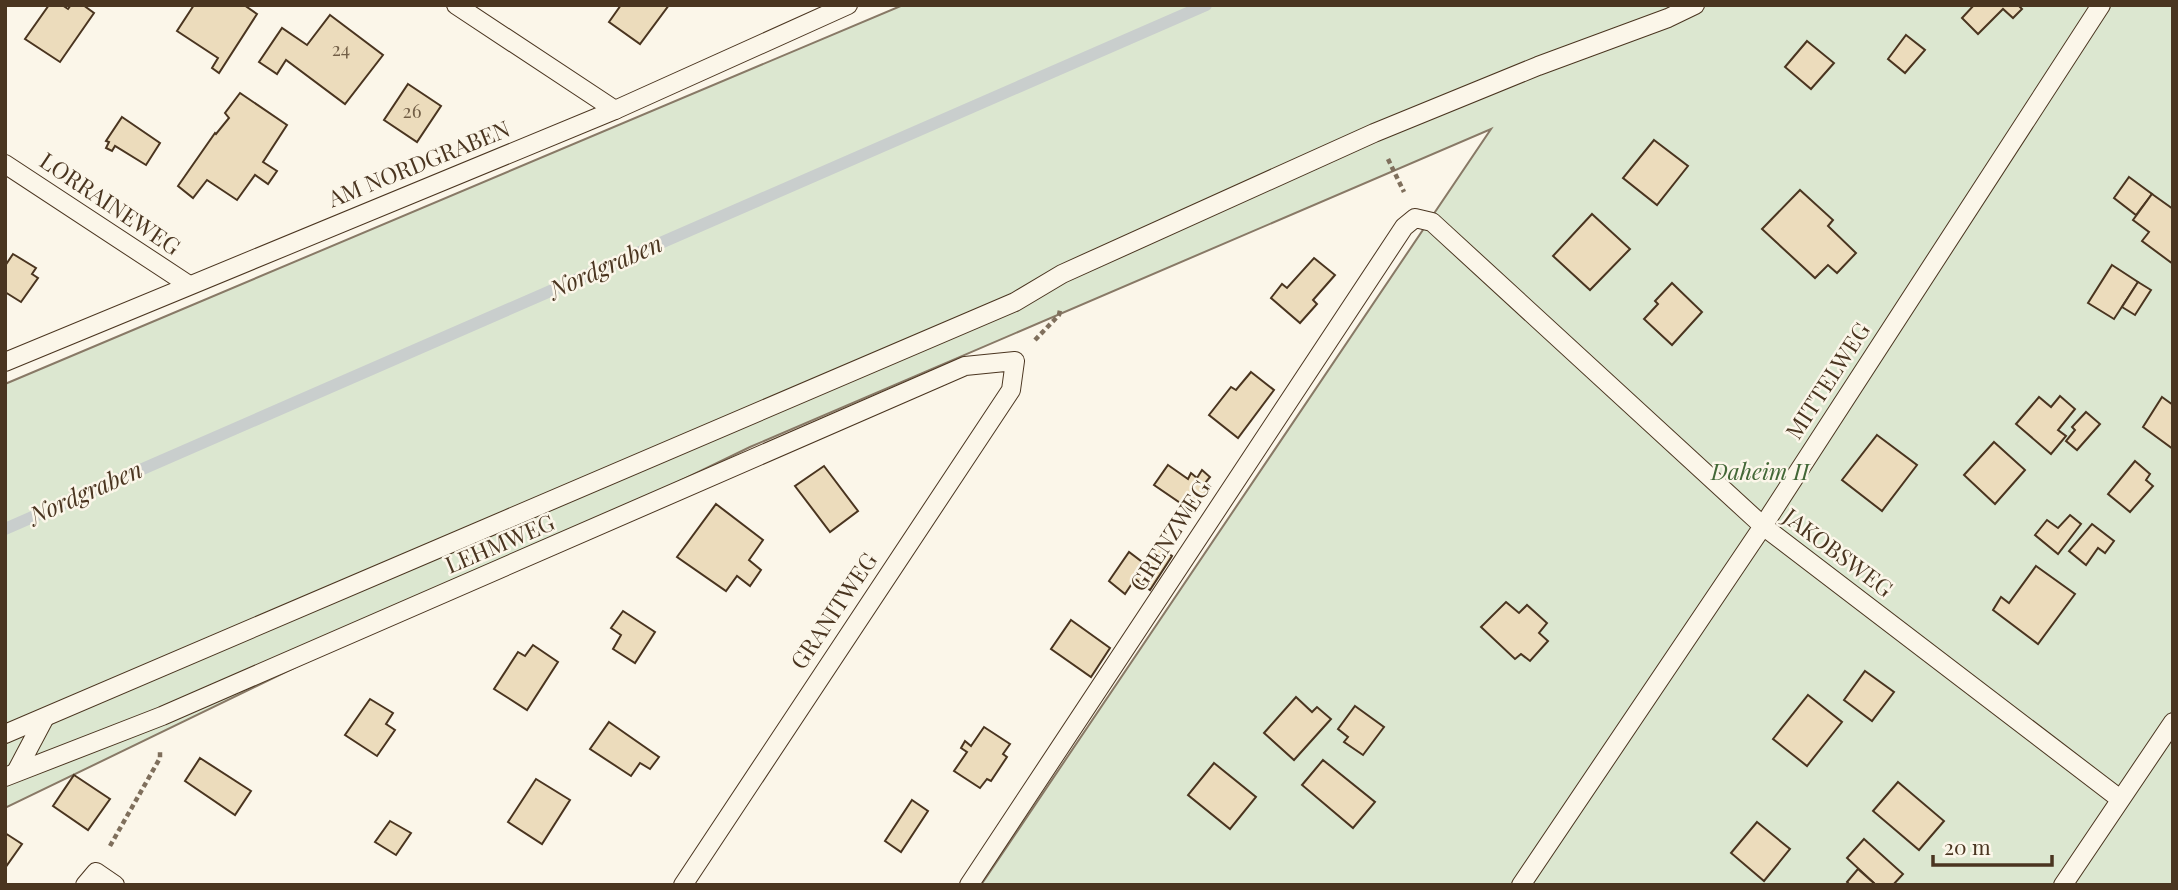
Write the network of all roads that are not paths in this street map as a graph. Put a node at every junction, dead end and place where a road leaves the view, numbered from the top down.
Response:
1 (456, 5) edge
2 (848, 5) edge
3 (1695, 5) edge
4 (2101, 5) edge
5 (615, 110) junction
6 (5, 164) edge
7 (1415, 218) joint
8 (188, 285) junction
9 (1015, 360) joint
10 (5, 362) edge
11 (1763, 526) junction
12 (44, 719) junction
13 (2173, 722) edge
14 (5, 734) edge
15 (11, 775) edge
16 (2120, 799) junction
17 (90, 878) edge
18 (115, 885) edge
19 (682, 885) edge
20 (969, 885) edge
21 (1521, 885) edge
22 (2063, 885) edge

1 - 5 lane
2 - 5 lane, AM NORDGRABEN
3 - 12 lane
4 - 11 lane, MITTELWEG
5 - 8 lane, AM NORDGRABEN
6 - 8 lane, LORRAINEWEG
7 - 11 lane, JAKOBSWEG
7 - 20 lane, GRENZWEG
8 - 10 lane, AM NORDGRABEN
9 - 15 lane, LEHMWEG
9 - 19 lane, GRANITWEG
11 - 16 lane, JAKOBSWEG
11 - 21 lane, MITTELWEG
12 - 14 lane
12 - 15 lane
13 - 16 lane
16 - 22 lane
17 - 18 lane

